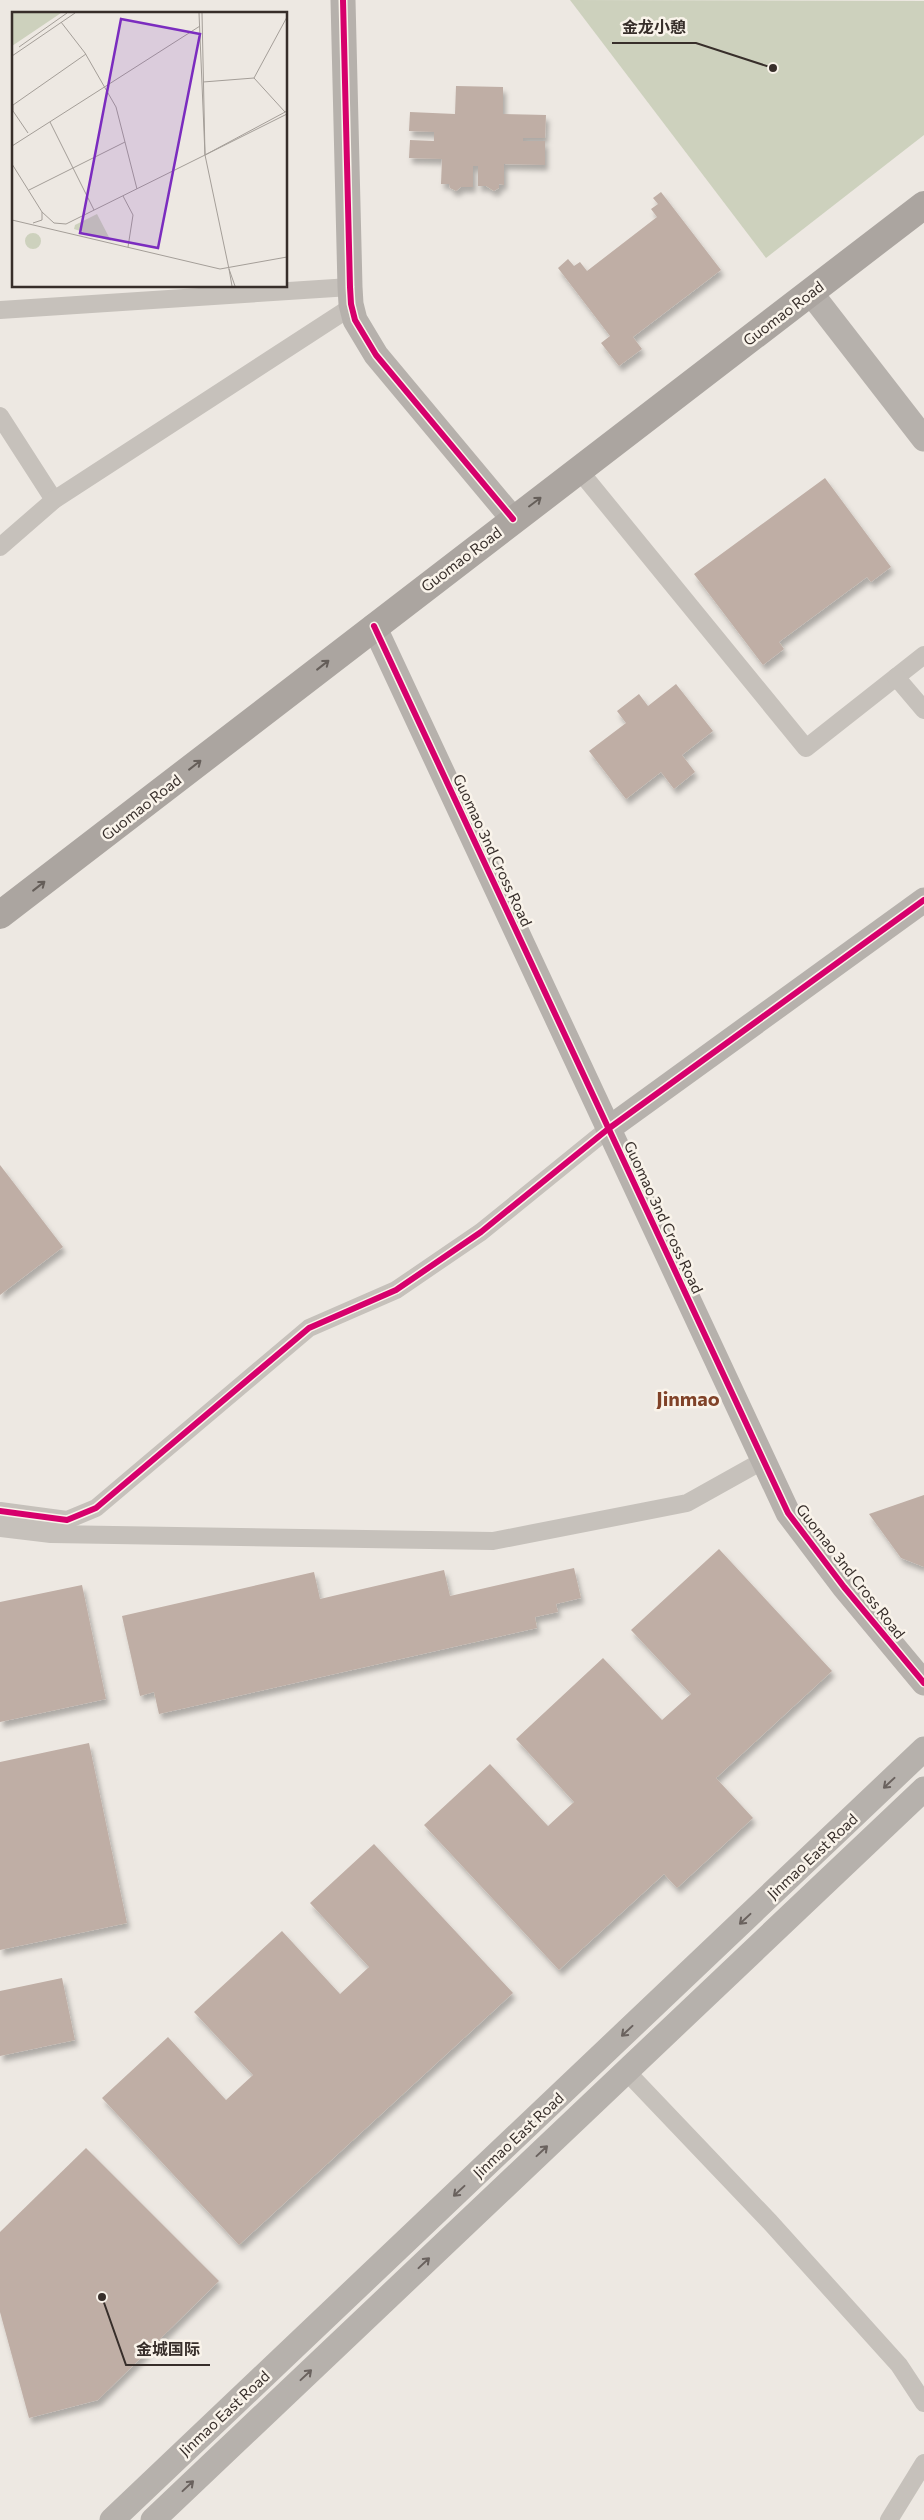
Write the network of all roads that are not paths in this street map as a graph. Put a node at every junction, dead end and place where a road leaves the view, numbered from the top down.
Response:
1 (343, 0) edge
2 (924, 205) edge
3 (810, 292) junction
4 (351, 297) junction
5 (0, 310) edge
6 (0, 416) edge
7 (924, 439) edge
8 (578, 470) junction
9 (54, 500) junction
10 (513, 520) junction
11 (0, 547) edge
12 (374, 626) junction
13 (924, 655) edge
14 (896, 677) junction
15 (924, 710) edge
16 (924, 900) edge
17 (0, 916) edge
18 (608, 1129) junction
19 (764, 1460) junction
20 (0, 1511) edge
21 (0, 1528) edge
22 (924, 1683) edge
23 (924, 1749) edge
24 (924, 1788) edge
25 (626, 2071) junction
26 (924, 2403) edge
27 (924, 2463) edge
28 (112, 2520) edge
29 (153, 2520) edge
30 (889, 2520) edge

1 - 4 street
2 - 3 main road, Guomao Road
3 - 7 street
3 - 8 main road, Guomao Road
4 - 5 street
4 - 9 street
4 - 10 street
6 - 9 street
10 -> 8 main road, Guomao Road
8 - 14 street
9 - 11 street
10 - 12 main road, Guomao Road
17 -> 12 main road, Guomao Road
12 - 18 street, Guomao 3nd Cross Road
13 - 14 street
14 - 15 street
16 - 18 street
18 - 19 street, Guomao 3nd Cross Road
18 - 20 street
19 - 21 street
19 - 22 street, Guomao 3nd Cross Road
23 -> 28 street, Jinmao East Road
24 - 25 street, Jinmao East Road
25 - 26 street
29 -> 25 street, Jinmao East Road
27 - 30 street

